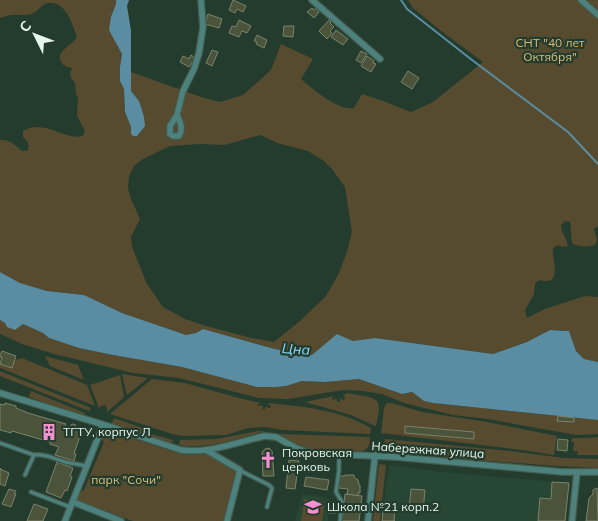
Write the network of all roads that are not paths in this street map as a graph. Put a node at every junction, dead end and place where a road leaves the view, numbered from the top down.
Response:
1 (201, 0) edge
2 (312, 0) edge
3 (581, 0) edge
4 (598, 15) edge
5 (380, 59) dead end
6 (177, 116) dead end
7 (0, 393) edge
8 (103, 425) junction
9 (0, 443) edge
10 (206, 450) junction
11 (339, 454) junction
12 (34, 455) junction
13 (375, 455) junction
14 (87, 467) junction
15 (240, 470) junction
16 (577, 472) junction
17 (598, 472) edge
18 (25, 475) dead end
19 (31, 492) dead end
20 (72, 504) junction
21 (267, 507) dead end
22 (65, 521) edge
23 (121, 521) edge
24 (227, 521) edge
25 (340, 521) edge
26 (368, 521) edge
27 (572, 521) edge

1 - 6 street
2 - 5 street
3 - 4 street
7 - 8 street, Набережная улица
8 - 10 street, Набережная улица
8 - 14 street
9 - 12 lane
10 - 11 street, Набережная улица
10 - 15 street
11 - 13 street, Набережная улица
11 - 25 lane
12 - 14 lane
12 - 18 lane
13 - 16 street, Набережная улица
13 - 26 street
14 - 20 street
15 - 21 lane
15 - 24 street
16 - 17 street, Набережная улица
16 - 27 street
19 - 20 lane
20 - 22 street
20 - 23 street

